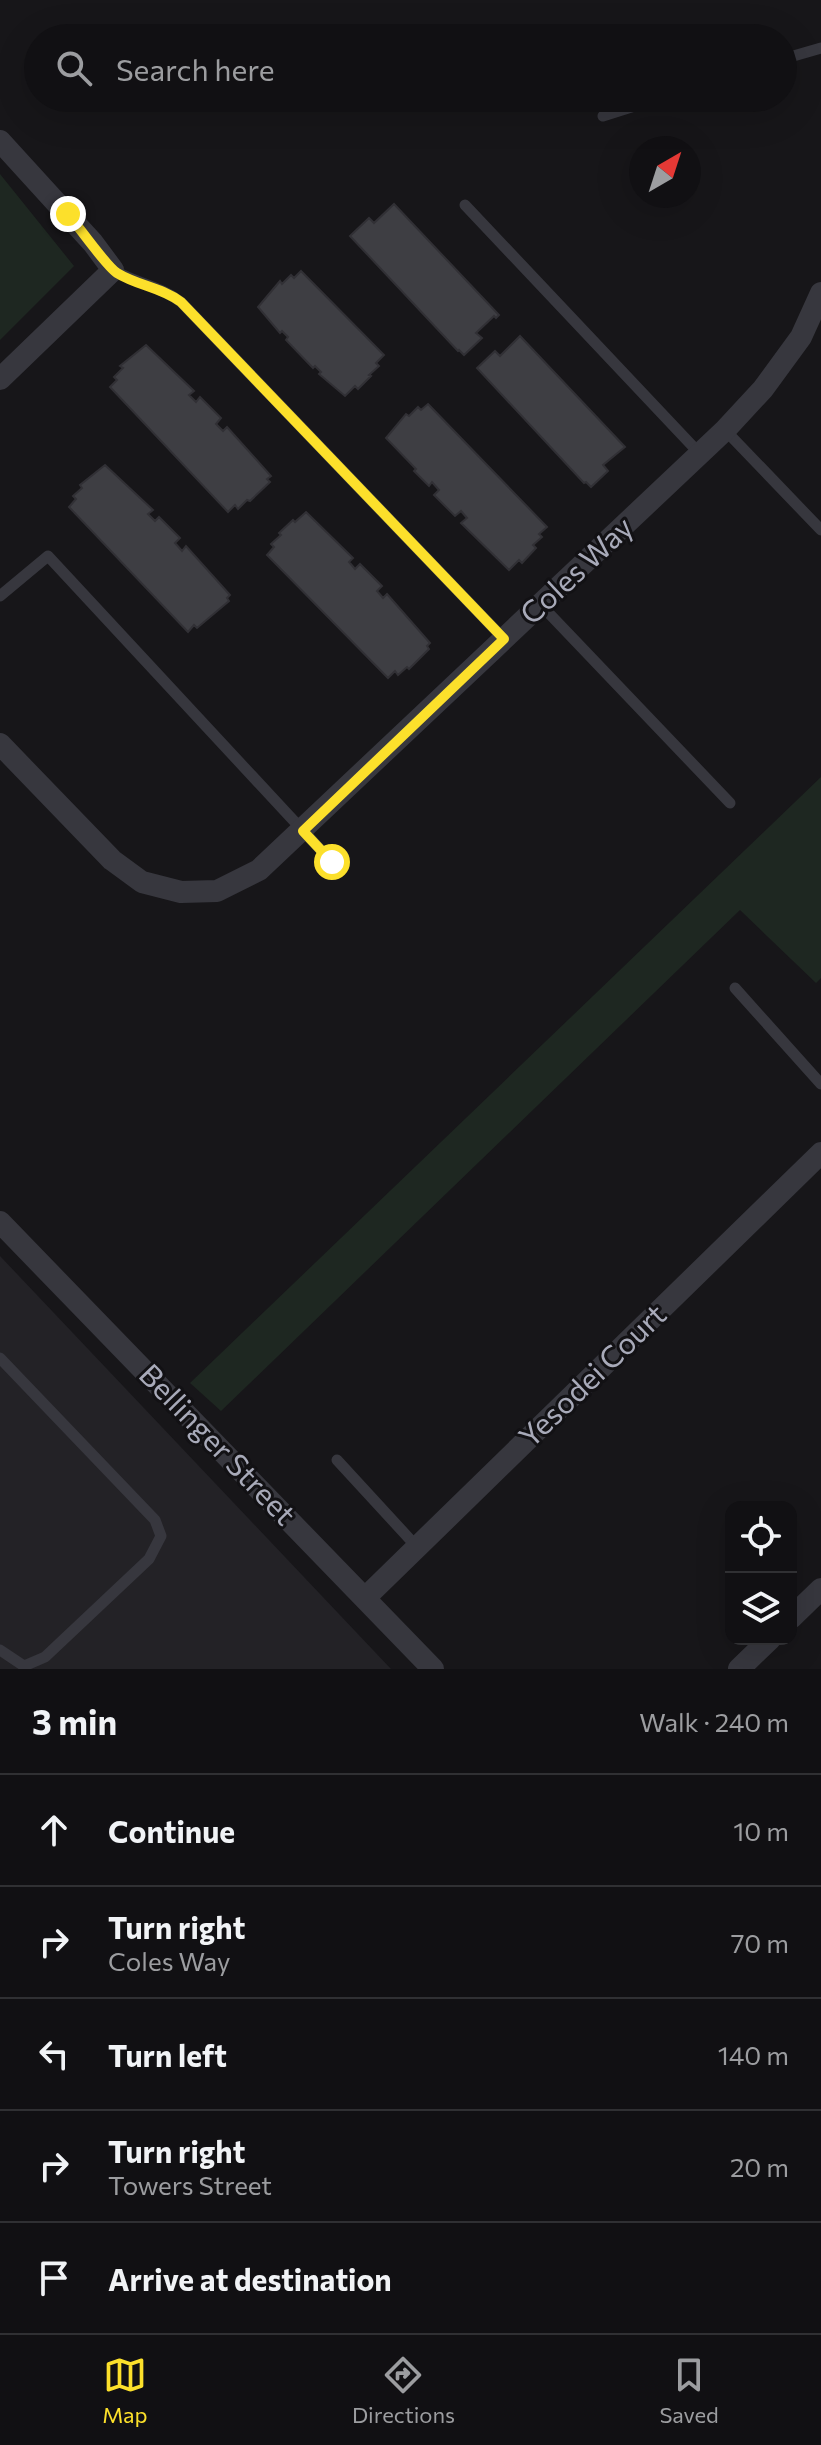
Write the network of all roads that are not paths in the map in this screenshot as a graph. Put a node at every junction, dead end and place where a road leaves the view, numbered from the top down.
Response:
1 (821, 48) edge
2 (797, 55) edge
3 (616, 112) edge
4 (603, 116) dead end
5 (0, 141) edge
6 (465, 205) dead end
7 (113, 270) junction
8 (821, 293) edge
9 (0, 379) edge
10 (725, 430) junction
11 (700, 454) junction
12 (821, 530) edge
13 (0, 596) edge
14 (541, 605) junction
15 (504, 639) junction
16 (0, 744) edge
17 (730, 803) dead end
18 (303, 831) junction
19 (332, 862) dead end
20 (735, 988) dead end
21 (821, 1084) edge
22 (821, 1153) edge
23 (0, 1222) edge
24 (0, 1358) edge
25 (337, 1460) dead end
26 (417, 1547) junction
27 (821, 1589) edge
28 (365, 1598) junction
29 (797, 1612) edge
30 (764, 1645) edge
31 (0, 1650) edge
32 (433, 1669) edge
33 (739, 1669) edge

1 - 2 lane
3 - 4 lane
5 - 7 street
6 - 11 lane
7 - 9 street
7 - 15 lane
8 - 10 street, Coles Way
10 - 11 street, Coles Way
10 - 12 lane
11 - 14 street, Coles Way
13 - 18 lane
14 - 15 street, Coles Way
14 - 17 lane
15 - 18 street, Coles Way
16 - 18 street, Coles Way
18 - 19 lane
20 - 21 lane
22 - 26 street, Yesodei Court
23 - 28 street, Bellinger Street
24 - 31 lane
25 - 26 lane
26 - 28 street, Yesodei Court
27 - 29 street
28 - 32 street, Bellinger Street
30 - 33 street

